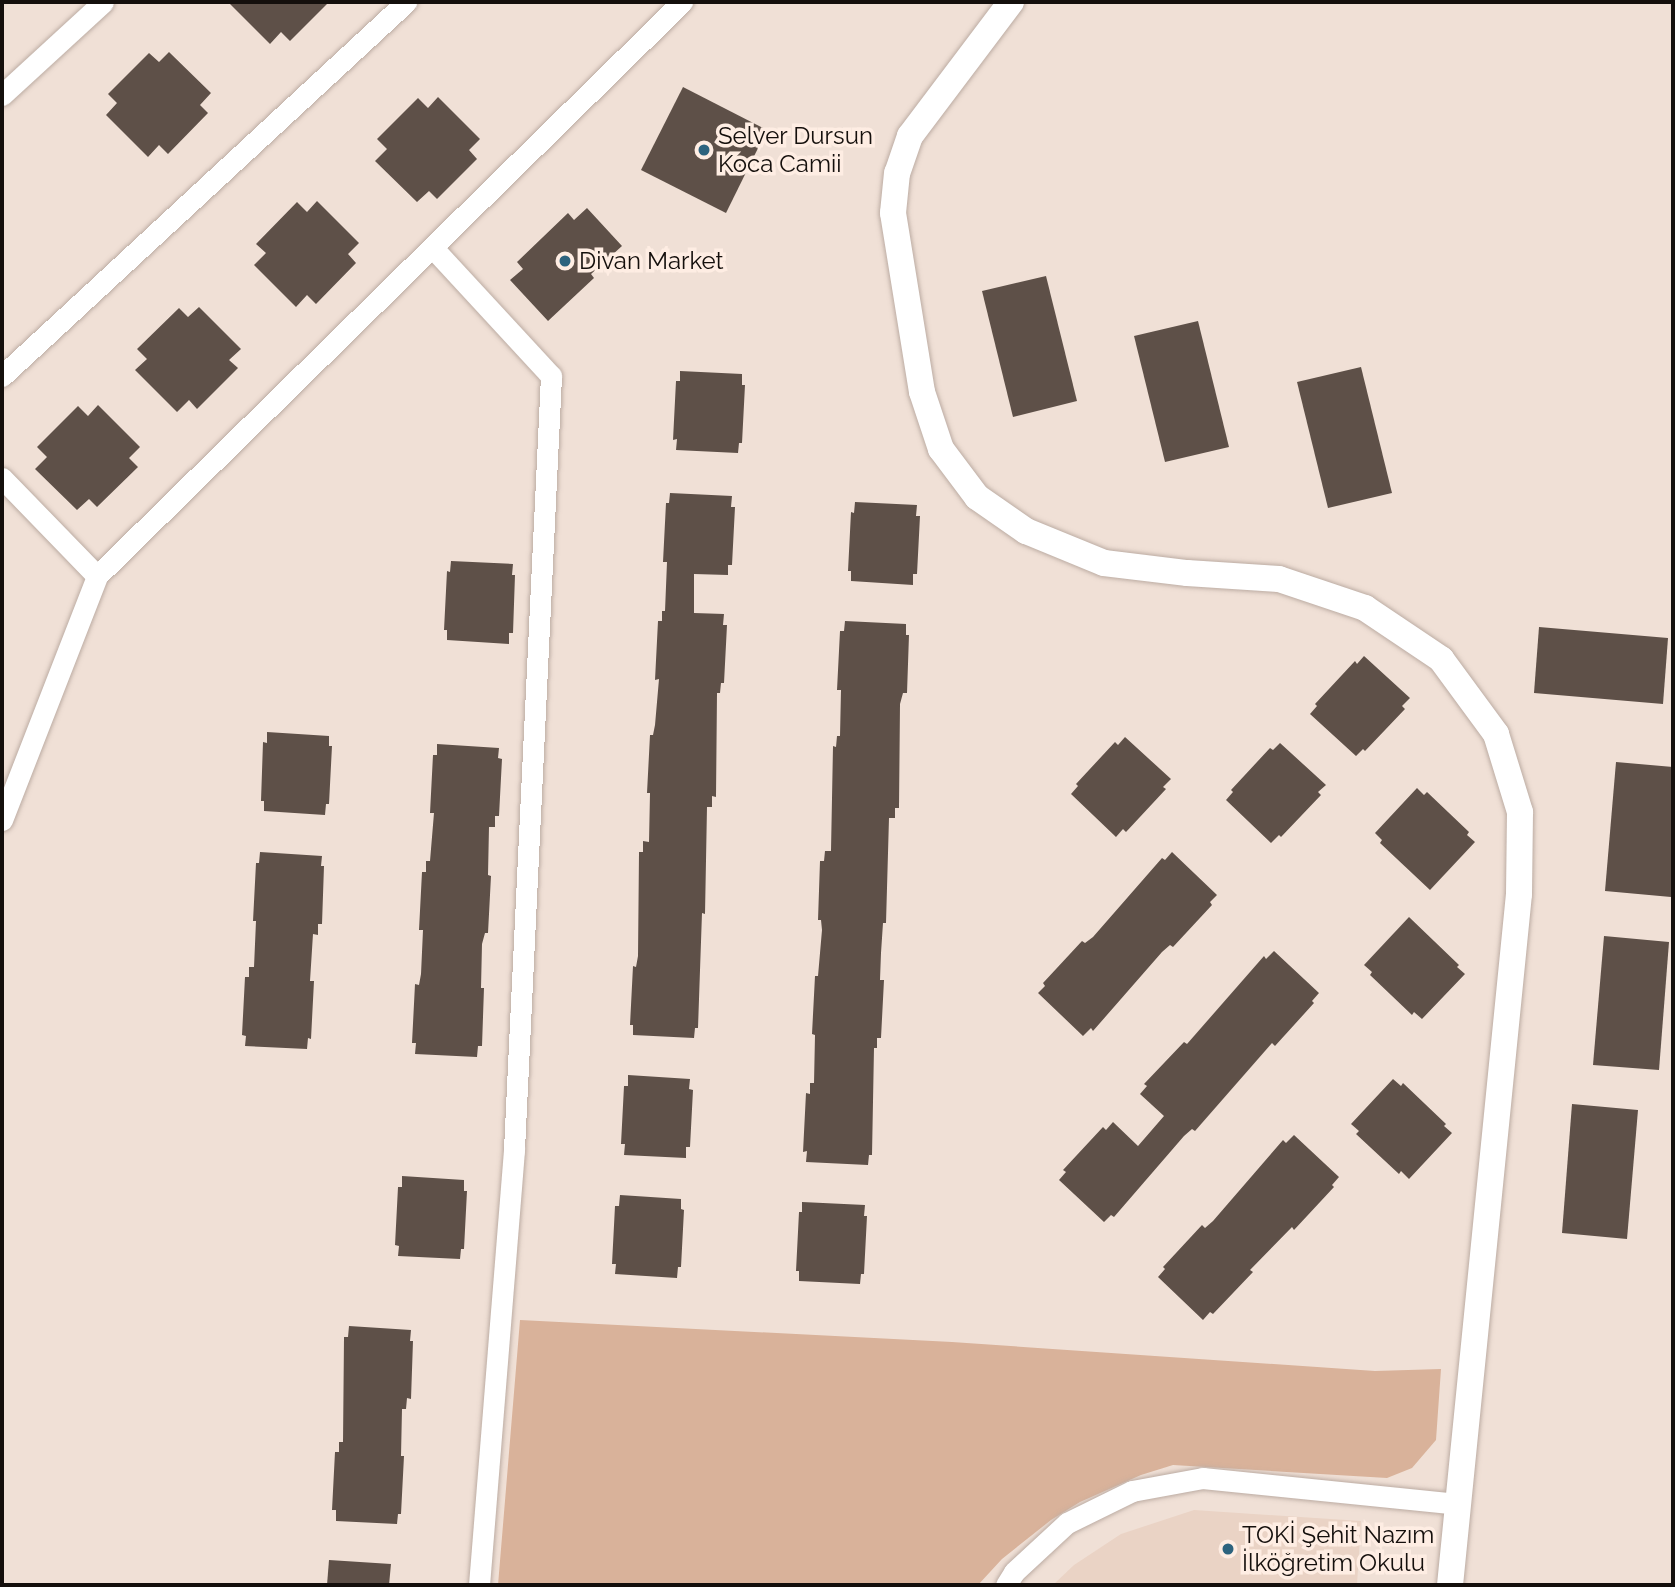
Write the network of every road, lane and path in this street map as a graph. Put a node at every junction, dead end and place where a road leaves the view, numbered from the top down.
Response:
1 (103, 2) edge
2 (406, 2) edge
3 (682, 2) edge
4 (1011, 2) edge
5 (2, 95) edge
6 (433, 248) junction
7 (2, 376) edge
8 (2, 478) edge
9 (97, 576) junction
10 (2, 820) edge
11 (1457, 1504) junction
12 (479, 1585) edge
13 (1006, 1585) edge
14 (1450, 1585) edge

1 - 5 street
2 - 7 street
3 - 6 street
4 - 11 street
6 - 9 street
6 - 12 street
8 - 9 street
9 - 10 street
11 - 13 street
11 - 14 street

